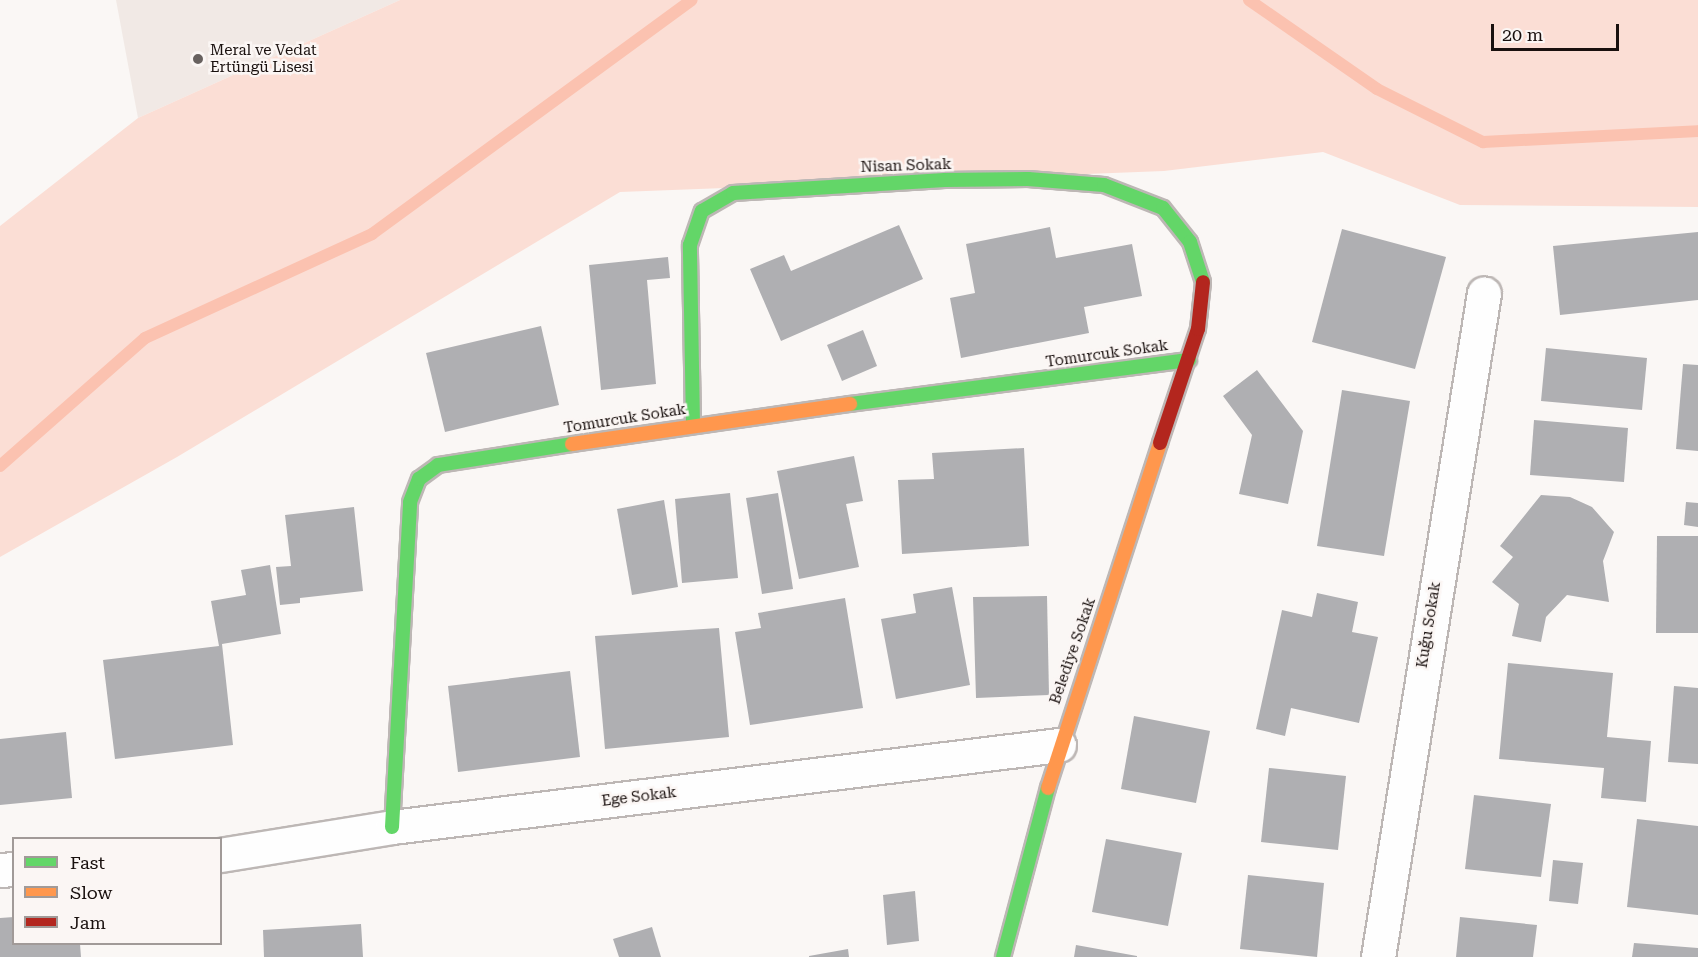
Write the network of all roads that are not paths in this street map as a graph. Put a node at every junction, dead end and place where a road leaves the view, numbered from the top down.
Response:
1 (1484, 293) dead end
2 (1189, 360) junction
3 (693, 425) junction
4 (1059, 745) junction
5 (392, 827) junction
6 (222, 855) edge
7 (1003, 957) edge
8 (1378, 957) edge

1 - 8 street, Kuğu Sokak
2 - 3 street, Tomurcuk Sokak
2 - 3 street, Nisan Sokak
2 - 4 street, Belediye Sokak
3 - 5 street, Tomurcuk Sokak
4 - 5 street, Ege Sokak
4 - 7 street, Belediye Sokak
5 - 6 street, Ege Sokak

